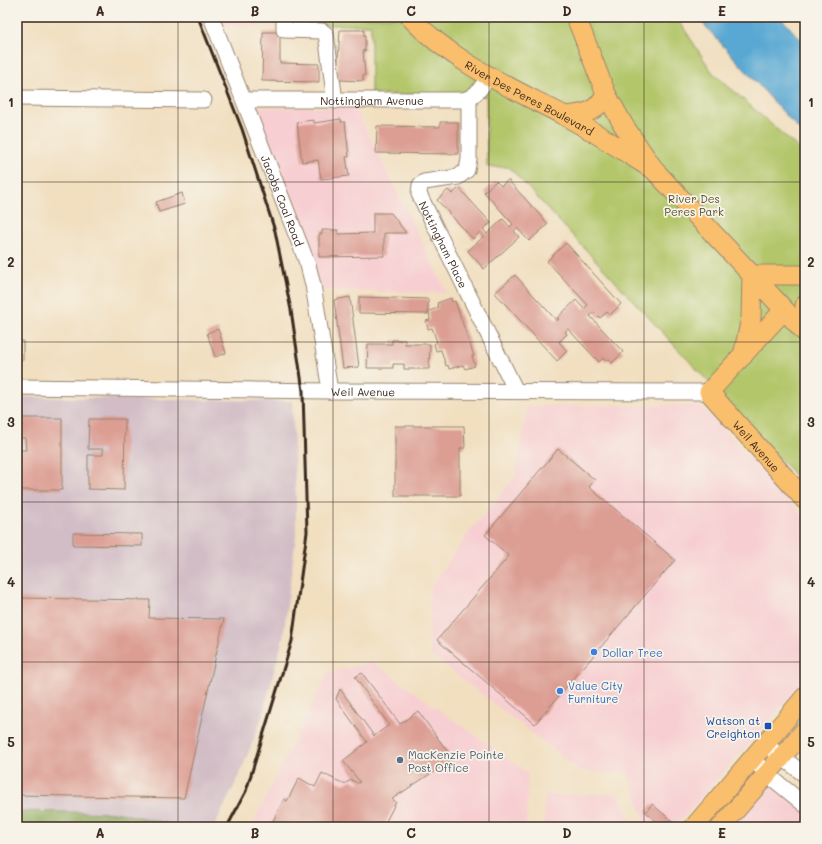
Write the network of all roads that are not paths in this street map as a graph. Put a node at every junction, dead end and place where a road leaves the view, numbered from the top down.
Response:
1 (211, 17) edge
2 (284, 17) edge
3 (410, 17) edge
4 (576, 17) edge
5 (489, 75) junction
6 (606, 94) junction
7 (17, 98) edge
8 (469, 99) junction
9 (204, 100) dead end
10 (244, 100) junction
11 (335, 101) junction
12 (565, 116) junction
13 (655, 171) junction
14 (752, 275) junction
15 (805, 275) edge
16 (805, 305) edge
17 (784, 310) junction
18 (805, 332) edge
19 (743, 356) junction
20 (17, 387) edge
21 (330, 391) junction
22 (516, 391) junction
23 (709, 392) junction
24 (805, 500) edge
25 (805, 697) edge
26 (805, 730) edge
27 (765, 744) junction
28 (782, 756) junction
29 (752, 758) junction
30 (767, 774) junction
31 (805, 775) edge
32 (805, 805) edge
33 (694, 827) edge
34 (721, 827) edge

1 - 10 street, Jacobs Coal Road
2 - 11 street
3 - 5 main road, River Des Peres Boulevard
4 - 6 main road, River Des Peres Boulevard
5 - 8 street
5 - 12 main road, River Des Peres Boulevard
6 - 12 main road
6 - 13 main road, River Des Peres Boulevard
7 - 9 street
8 - 11 street, Nottingham Avenue
8 - 22 street, Nottingham Place
10 - 11 street, Nottingham Avenue
10 - 21 street, Jacobs Coal Road
12 - 13 main road, River Des Peres Boulevard
13 - 14 main road, River Des Peres Boulevard
14 - 15 main road
14 - 17 main road, River Des Peres Boulevard
14 - 19 main road
16 - 18 main road
17 - 18 main road, River Des Peres Boulevard
17 - 19 main road
19 - 23 main road
20 - 21 street, Weil Avenue
21 - 22 street, Weil Avenue
22 - 23 street, Weil Avenue
23 - 24 main road, Weil Avenue
25 - 27 main road
26 - 28 main road
27 - 28 street
27 - 29 main road
28 - 30 main road
28 - 31 street
29 - 30 street
29 - 33 main road
30 - 32 street
30 - 34 main road

